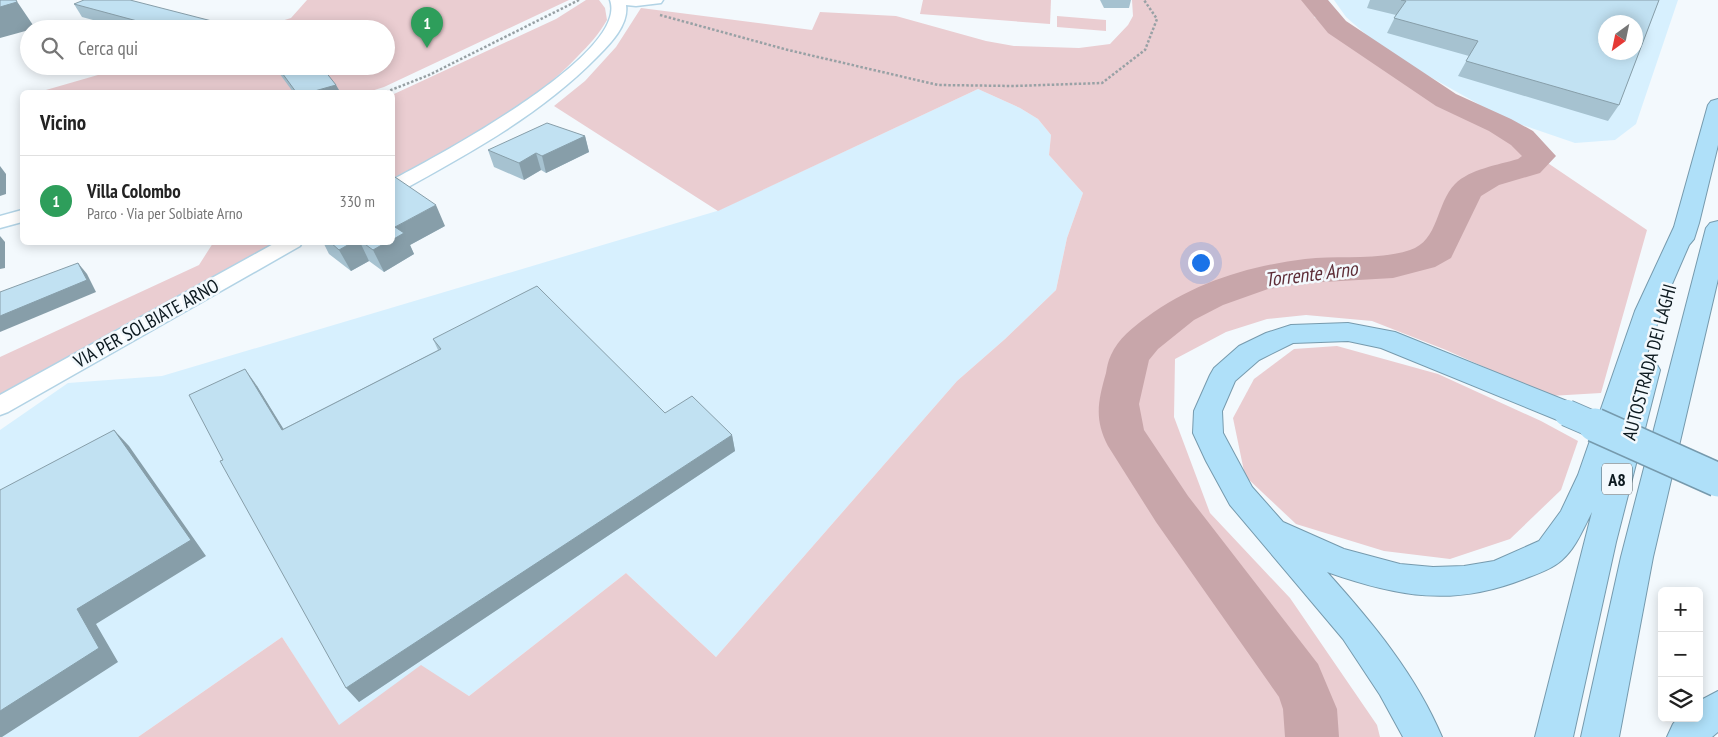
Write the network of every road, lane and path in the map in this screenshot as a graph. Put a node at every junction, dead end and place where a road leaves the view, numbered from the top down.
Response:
1 (580, 0) edge
2 (656, 0) edge
3 (1144, 0) edge
4 (618, 2) edge
5 (391, 90) edge
6 (1718, 105) edge
7 (395, 186) edge
8 (20, 217) edge
9 (0, 222) edge
10 (1687, 223) junction
11 (1718, 228) edge
12 (288, 245) edge
13 (0, 406) edge
14 (1718, 480) edge
15 (1265, 525) junction
16 (1718, 709) edge
17 (1423, 737) edge
18 (1554, 737) edge
19 (1600, 737) edge
20 (1686, 737) edge

1 - 5 path
2 - 4 street
3 - 4 path
4 - 7 street
6 - 10 highway, AUTOSTRADA DEI LAGHI / A8
8 - 9 street
10 - 15 highway
10 - 18 highway, AUTOSTRADA DEI LAGHI / A8
11 - 19 highway, AUTOSTRADA DEI LAGHI / A8
12 - 13 street, VIA PER SOLBIATE ARNO
14 - 15 highway, bridge
15 - 17 highway
16 - 20 highway

